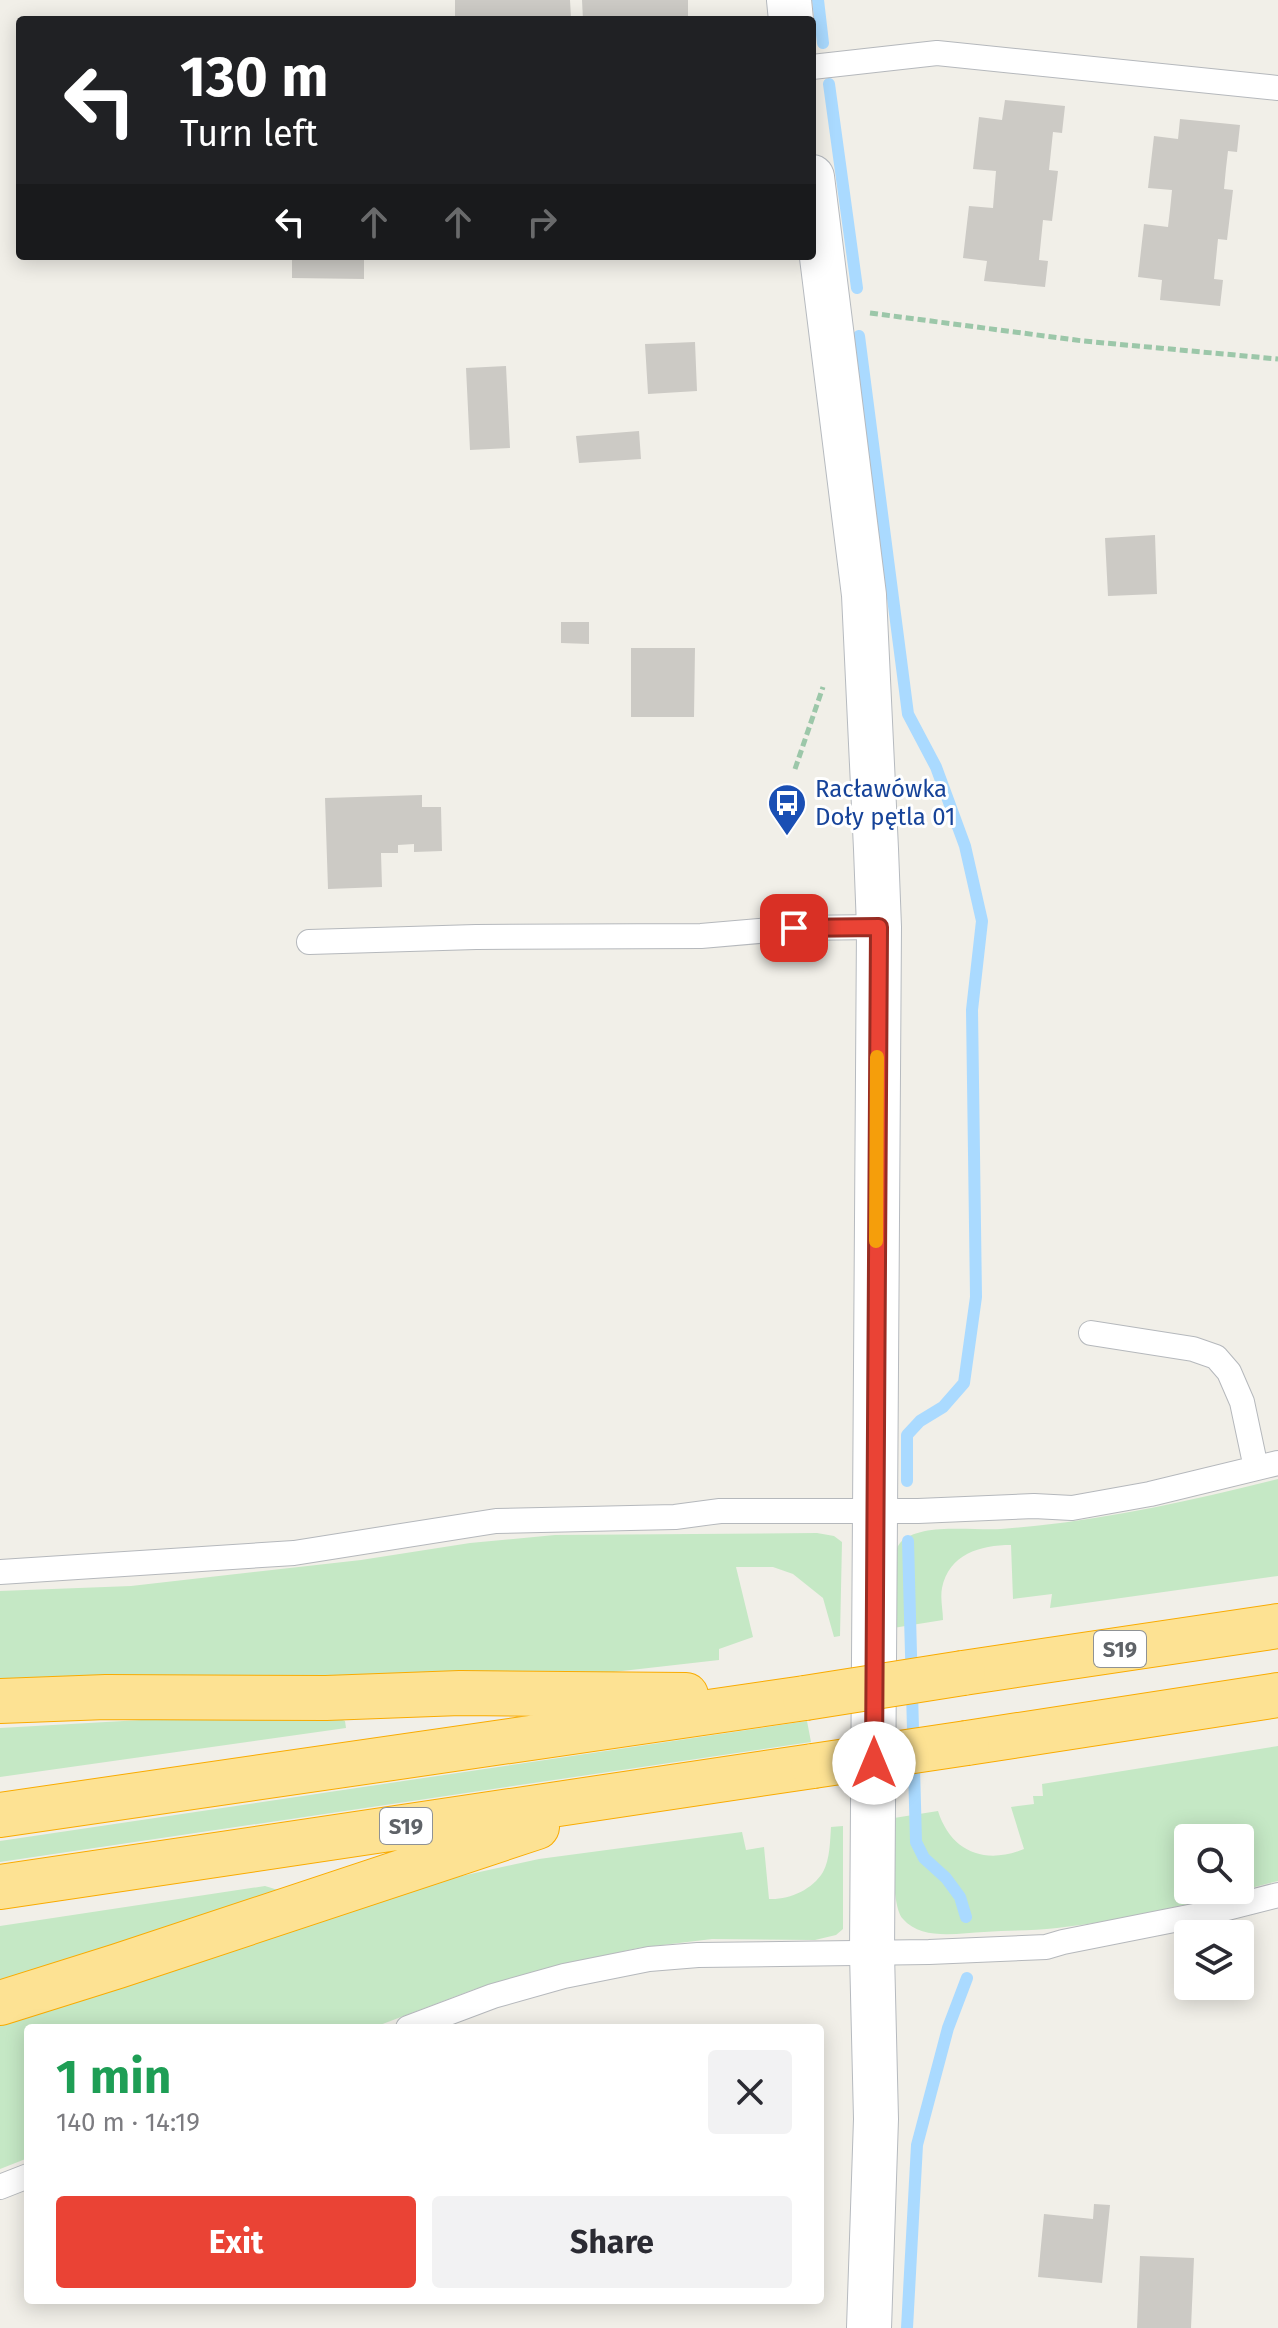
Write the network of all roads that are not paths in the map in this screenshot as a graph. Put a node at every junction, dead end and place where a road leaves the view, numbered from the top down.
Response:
1 (816, 67) edge
2 (1278, 88) edge
3 (816, 208) edge
4 (879, 927) junction
5 (309, 942) dead end
6 (1091, 1333) dead end
7 (1267, 1466) edge
8 (874, 1511) junction
9 (0, 1572) edge
10 (1278, 1626) edge
11 (1278, 1695) edge
12 (805, 1698) junction
13 (0, 1701) edge
14 (643, 1790) junction
15 (0, 1815) edge
16 (0, 1887) edge
17 (1278, 1895) edge
18 (872, 1953) junction
19 (0, 2003) edge
20 (419, 2024) edge
21 (24, 2178) edge
22 (0, 2187) edge
23 (869, 2328) edge

1 - 2 lane
3 - 4 street
4 - 5 lane
4 - 8 street
6 - 7 lane
7 - 8 lane
8 - 9 lane
8 - 18 street
10 - 12 highway, S19, bridge
11 - 14 highway, S19, bridge
12 - 13 highway
12 - 15 highway, S19
14 - 16 highway, S19
14 - 19 highway
17 - 18 lane
18 - 20 lane
18 - 23 street
21 - 22 lane

